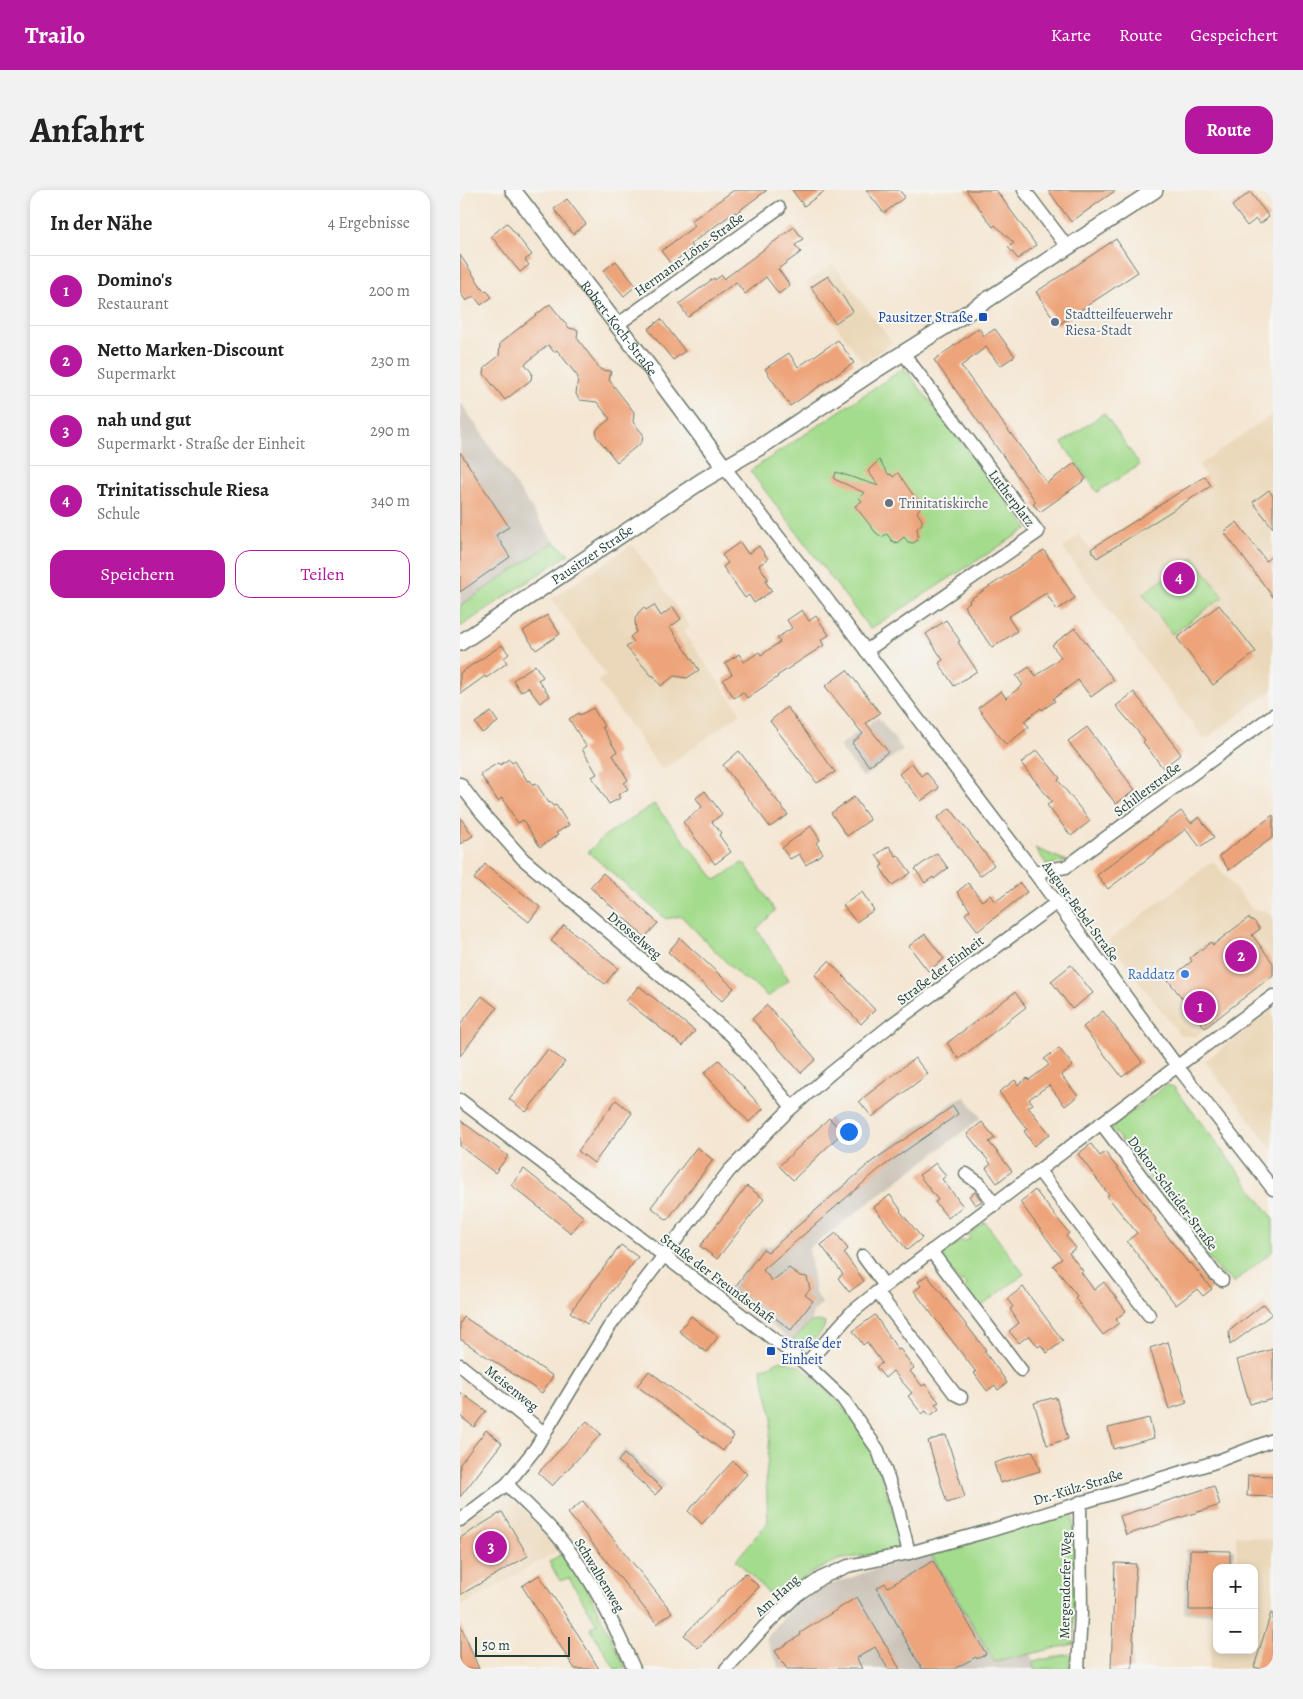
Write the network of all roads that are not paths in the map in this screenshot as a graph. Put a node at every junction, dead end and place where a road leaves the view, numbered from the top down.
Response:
1 (513, 190) edge
2 (1024, 190) edge
3 (1154, 190) edge
4 (779, 208) dead end
5 (1068, 248) junction
6 (617, 325) junction
7 (903, 353) junction
8 (724, 467) junction
9 (460, 643) edge
10 (866, 650) junction
11 (1273, 715) edge
12 (460, 784) edge
13 (1034, 872) junction
14 (1056, 903) junction
15 (1273, 996) edge
16 (1177, 1066) junction
17 (460, 1100) edge
18 (792, 1107) junction
19 (1101, 1123) junction
20 (1039, 1171) junction
21 (966, 1174) dead end
22 (1273, 1189) edge
23 (995, 1204) junction
24 (931, 1251) junction
25 (663, 1255) junction
26 (863, 1256) dead end
27 (1222, 1280) dead end
28 (881, 1289) junction
29 (1149, 1315) dead end
30 (806, 1364) junction
31 (460, 1366) edge
32 (1022, 1370) dead end
33 (961, 1397) dead end
34 (545, 1434) junction
35 (1273, 1440) edge
36 (507, 1484) junction
37 (1080, 1502) junction
38 (460, 1520) edge
39 (909, 1553) junction
40 (890, 1557) joint
41 (634, 1669) edge
42 (726, 1669) edge
43 (1078, 1669) edge

1 - 6 street, Robert-Koch-Straße
2 - 5 street
3 - 5 street
4 - 6 street, Hermann-Löns-Straße
5 - 7 street
6 - 8 street, Robert-Koch-Straße
7 - 8 street
7 - 10 street, Lutherplatz
8 - 9 street, Pausitzer Straße
8 - 10 street
10 - 13 street, August-Bebel-Straße
11 - 13 street, Schillerstraße
12 - 18 street, Drosselweg
13 - 14 street, August-Bebel-Straße
14 - 16 street, August-Bebel-Straße
14 - 18 street, Straße der Einheit
15 - 16 street
16 - 19 street
16 - 22 street, August-Bebel-Straße
17 - 25 street, Straße der Freundschaft
18 - 25 street, Straße der Einheit
19 - 20 street
19 - 27 street, Doktor-Scheider-Straße
20 - 23 street
20 - 29 street
21 - 23 street
23 - 24 street
24 - 28 street
24 - 32 street
25 - 30 street, Straße der Freundschaft
25 - 34 street, Straße der Einheit
26 - 28 street
28 - 30 street
28 - 33 street
30 - 39 street, Straße der Freundschaft
31 - 34 street, Meisenweg
34 - 36 street, Straße der Einheit
35 - 37 street, Dr.-Külz-Straße
36 - 38 street, Straße der Einheit
36 - 41 street, Schwalbenweg
37 - 39 street, Dr.-Külz-Straße
37 - 43 street, Mergendorfer Weg
39 - 40 street, Dr.-Külz-Straße
40 - 42 street, Am Hang

